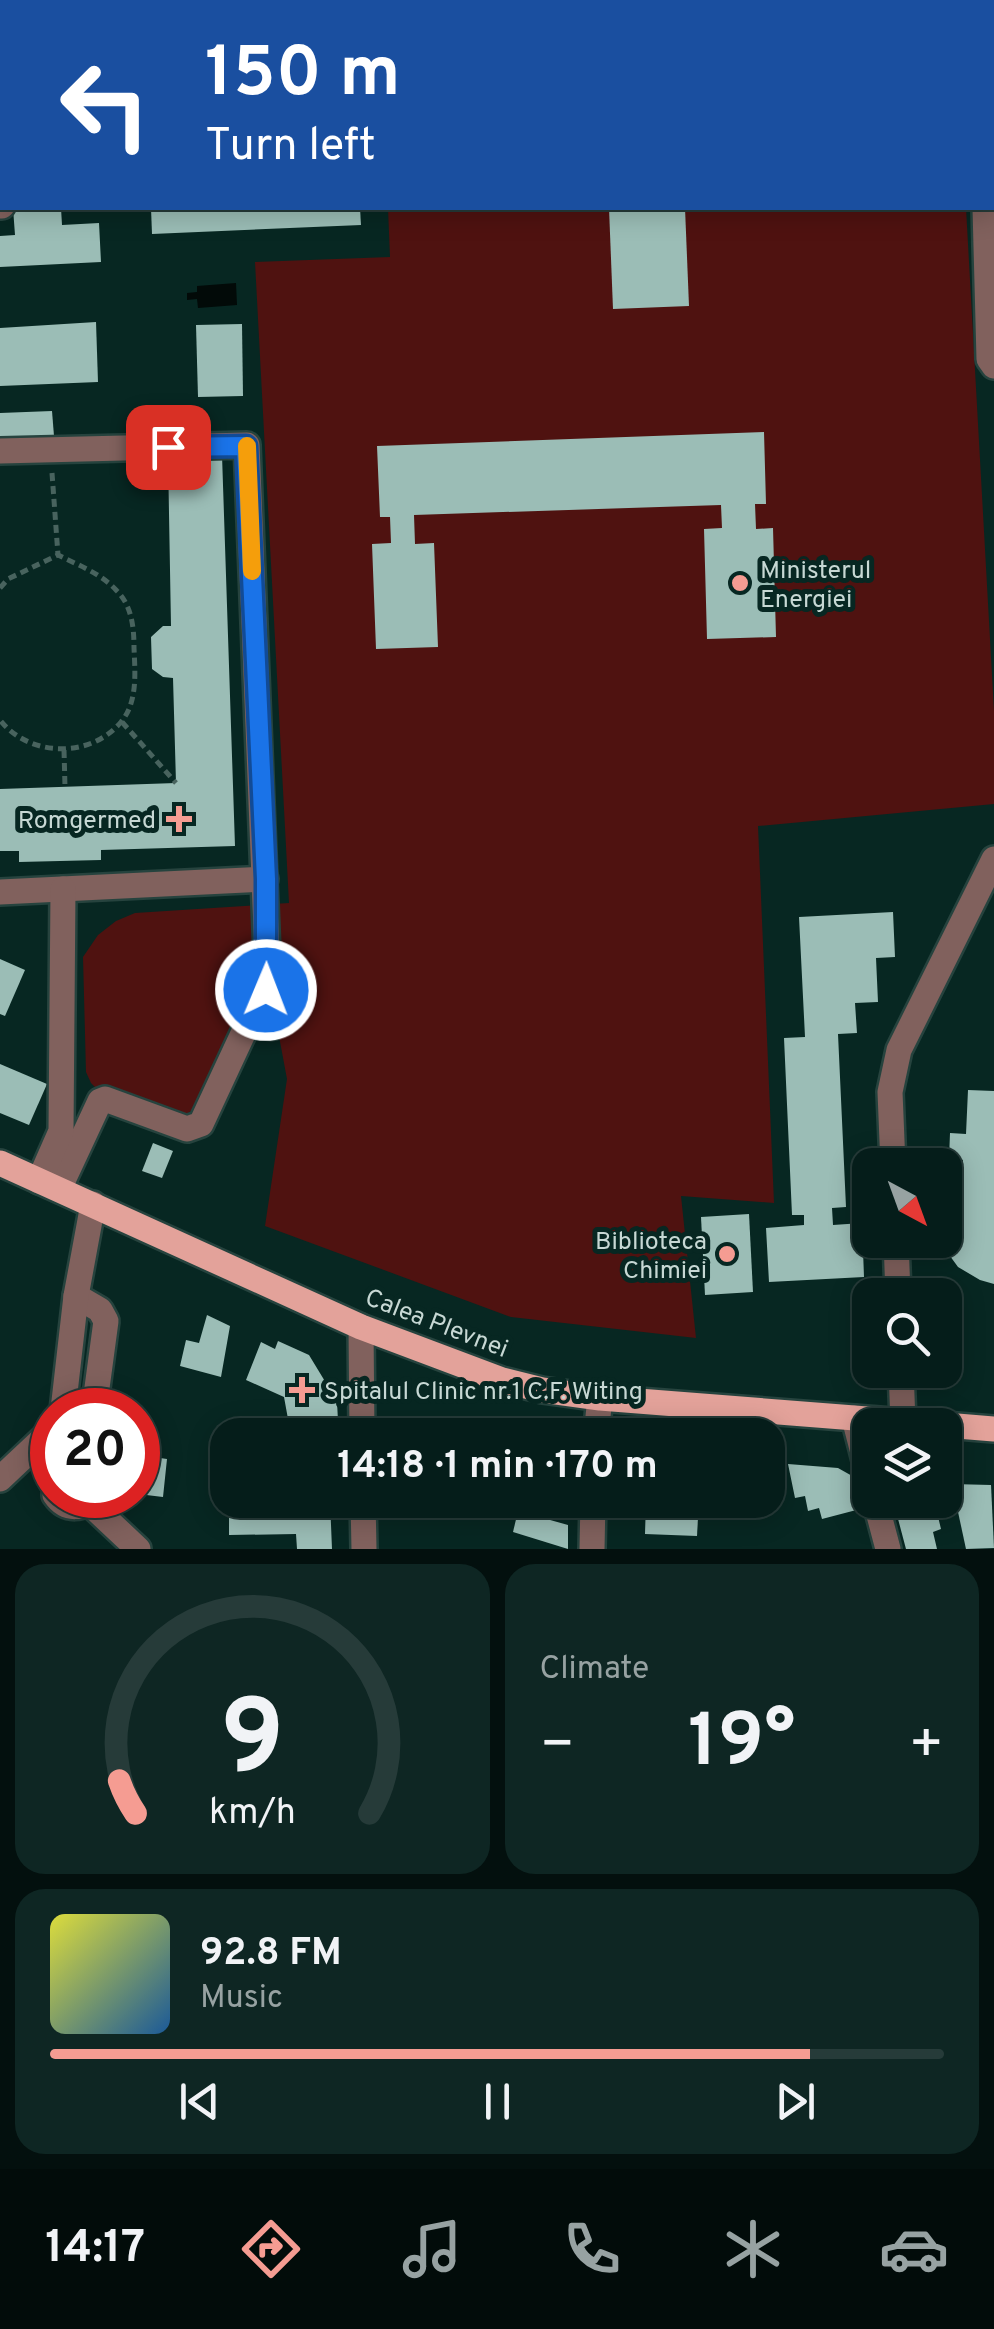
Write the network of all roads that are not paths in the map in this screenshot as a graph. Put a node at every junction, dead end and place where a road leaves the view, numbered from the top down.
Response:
1 (984, 210) edge
2 (994, 366) edge
3 (0, 451) edge
4 (994, 858) edge
5 (266, 879) junction
6 (63, 889) junction
7 (0, 892) edge
8 (892, 1148) edge
9 (0, 1163) edge
10 (49, 1185) junction
11 (93, 1204) junction
12 (76, 1296) junction
13 (361, 1327) junction
14 (66, 1388) edge
15 (97, 1388) edge
16 (600, 1398) junction
17 (362, 1418) edge
18 (598, 1418) edge
19 (852, 1418) edge
20 (962, 1426) edge
21 (994, 1429) edge
22 (30, 1456) edge
23 (0, 1479) edge
24 (109, 1518) edge
25 (363, 1518) edge
26 (593, 1518) edge
27 (880, 1518) edge
28 (138, 1549) edge
29 (364, 1549) edge
30 (592, 1549) edge
31 (888, 1549) edge

1 - 2 street
3 - 5 street
4 - 8 street
5 - 6 street
5 - 10 street
6 - 7 street
6 - 10 street
9 - 10 main road, Calea Plevnei
10 - 11 main road, Calea Plevnei
11 - 12 street
11 - 13 main road, Calea Plevnei
12 - 14 street
12 - 15 street
13 - 16 main road, Calea Plevnei
13 - 17 street
16 - 18 street
16 - 19 main road, Calea Plevnei
20 - 21 main road, Calea Plevnei
22 - 23 street
24 - 28 street
25 - 29 street
26 - 30 street
27 - 31 street

